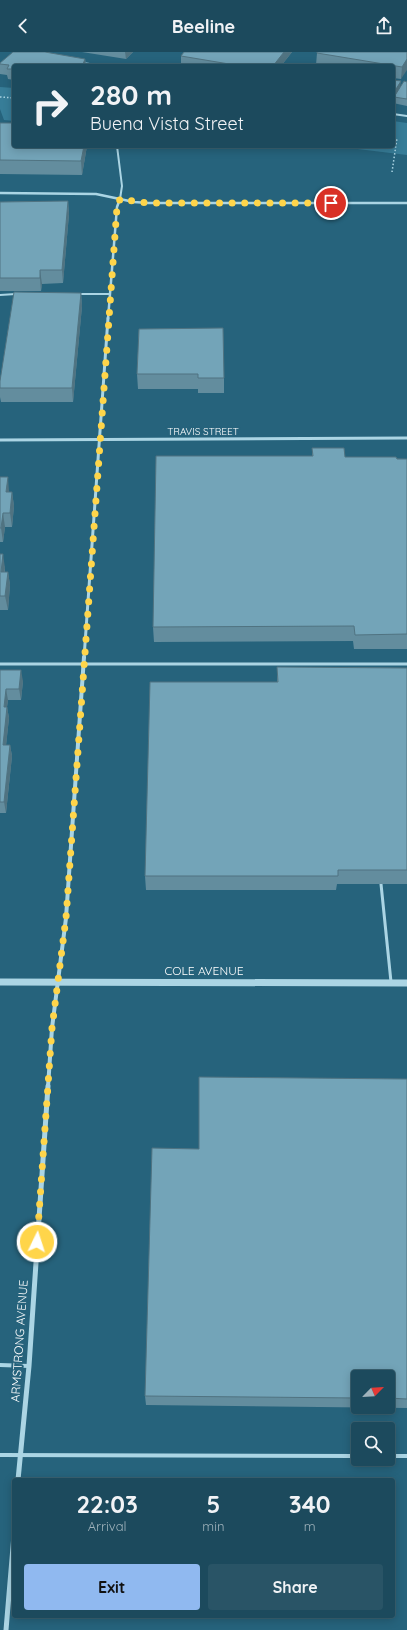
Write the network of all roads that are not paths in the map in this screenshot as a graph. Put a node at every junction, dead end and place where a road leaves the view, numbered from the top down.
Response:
1 (80, 62) edge
2 (92, 64) edge
3 (395, 114) edge
4 (407, 116) edge
5 (117, 148) edge
6 (0, 193) edge
7 (120, 199) junction
8 (407, 203) edge
9 (0, 294) edge
10 (16, 294) edge
11 (72, 294) edge
12 (110, 294) junction
13 (407, 438) edge
14 (100, 439) junction
15 (0, 440) edge
16 (0, 664) edge
17 (84, 664) junction
18 (407, 664) edge
19 (381, 884) edge
20 (0, 982) edge
21 (57, 982) junction
22 (391, 983) junction
23 (407, 983) edge
24 (0, 1365) edge
25 (28, 1366) junction
26 (21, 1454) junction
27 (0, 1455) edge
28 (351, 1456) edge
29 (395, 1456) edge
30 (407, 1456) edge
31 (18, 1478) edge
32 (12, 1560) edge
33 (6, 1630) edge

1 - 2 lane
3 - 4 lane
5 - 7 lane
6 - 7 street
7 - 8 street
7 - 12 street, ARMSTRONG AVENUE
9 - 10 lane
11 - 12 lane
12 - 14 street, ARMSTRONG AVENUE
13 - 14 street, TRAVIS STREET
14 - 15 street, TRAVIS STREET
14 - 17 street, ARMSTRONG AVENUE
16 - 17 lane
17 - 18 lane
17 - 21 street, ARMSTRONG AVENUE
19 - 22 lane
20 - 21 street, COLE AVENUE
21 - 22 street, COLE AVENUE
21 - 25 street, ARMSTRONG AVENUE
22 - 23 street, COLE AVENUE
24 - 25 lane
25 - 26 street, ARMSTRONG AVENUE
26 - 27 lane
26 - 28 lane
26 - 31 street, ARMSTRONG AVENUE
29 - 30 lane
32 - 33 street

